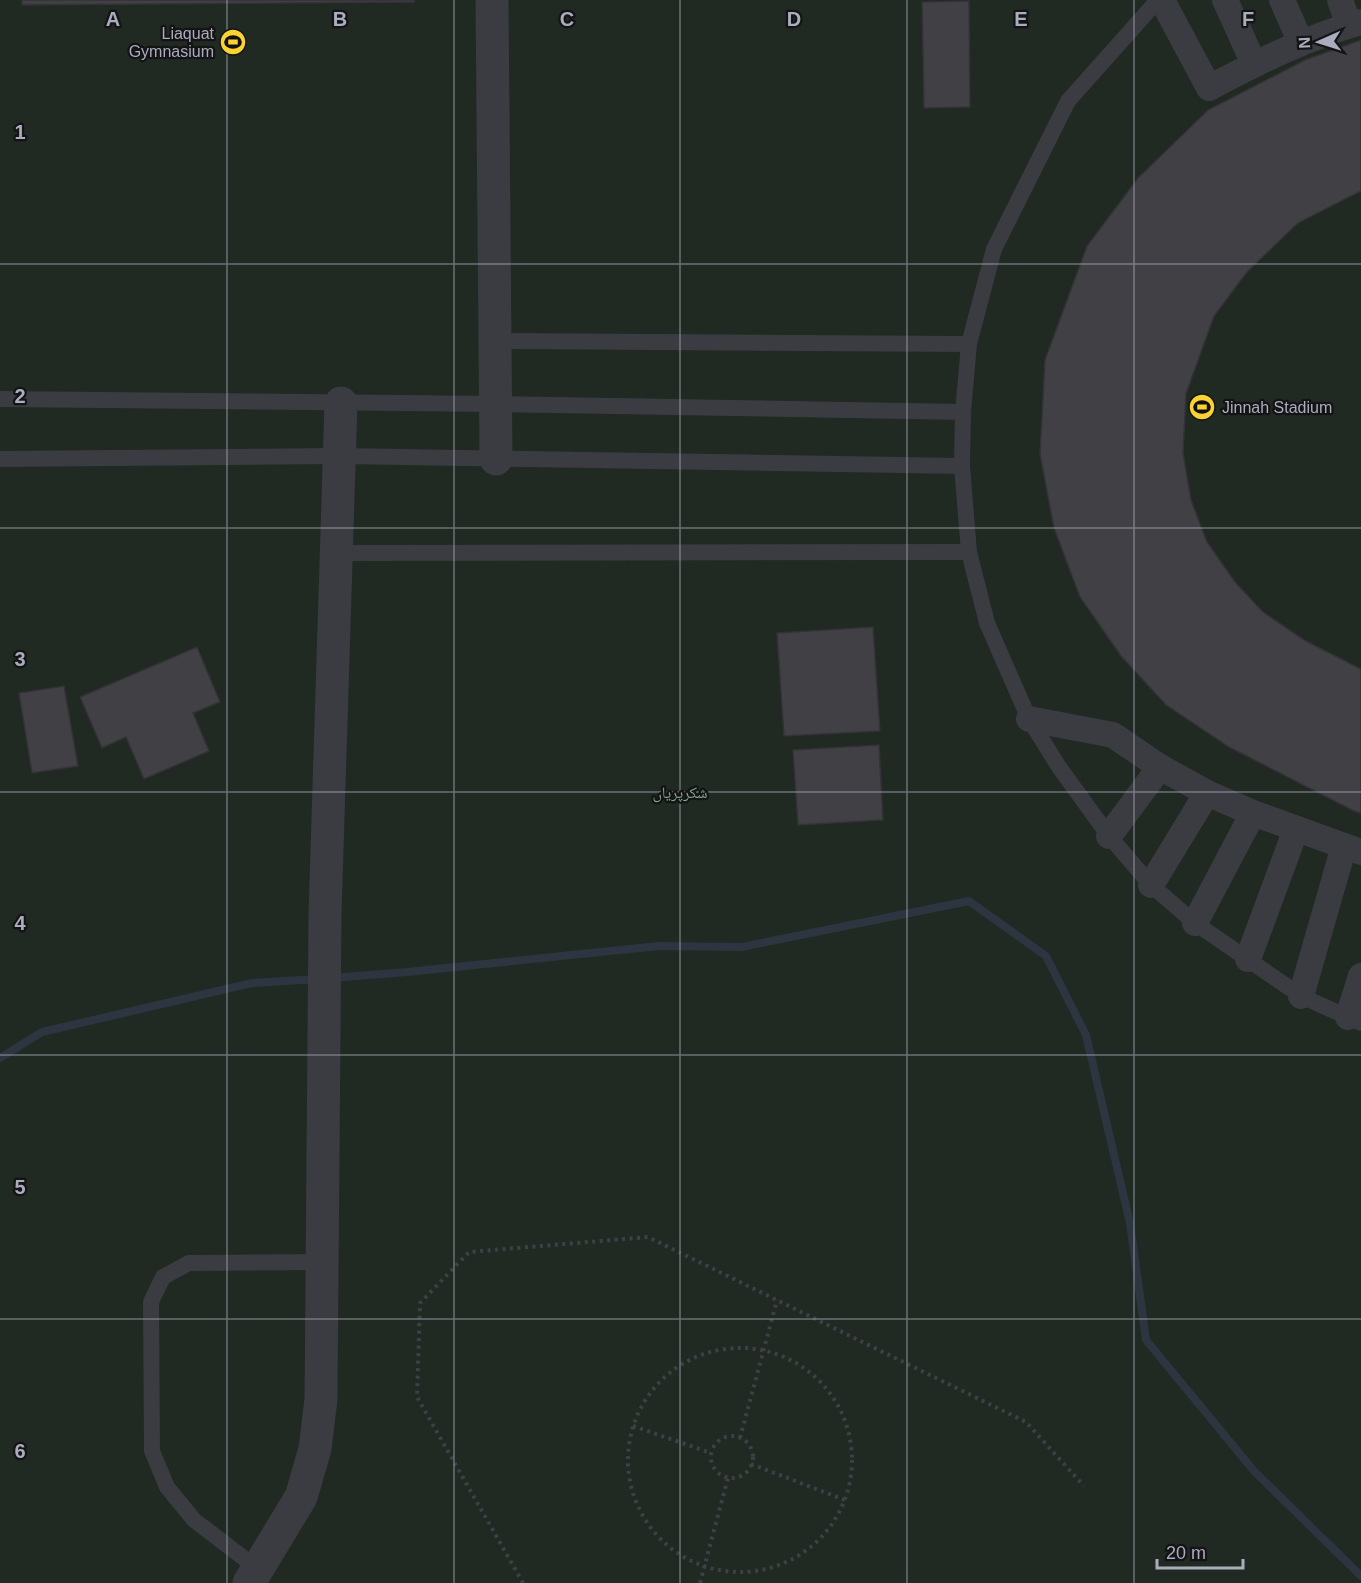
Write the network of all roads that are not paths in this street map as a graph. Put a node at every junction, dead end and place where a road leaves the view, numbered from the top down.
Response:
1 (492, 0) edge
2 (1160, 0) edge
3 (1225, 0) edge
4 (1282, 0) edge
5 (1340, 0) edge
6 (1355, 24) edge
7 (1301, 43) junction
8 (1254, 64) junction
9 (495, 341) junction
10 (969, 344) junction
11 (0, 399) edge
12 (341, 402) junction
13 (496, 404) junction
14 (963, 412) junction
15 (339, 456) junction
16 (0, 459) edge
17 (496, 459) junction
18 (962, 466) junction
19 (969, 552) junction
20 (336, 553) junction
21 (1029, 719) junction
22 (1160, 767) junction
23 (1208, 793) junction
24 (1253, 813) junction
25 (1296, 829) junction
26 (1109, 836) junction
27 (1352, 849) edge
28 (1151, 885) junction
29 (1195, 923) junction
30 (1248, 958) junction
31 (1361, 976) edge
32 (1301, 996) junction
33 (1354, 1020) edge
34 (322, 1262) junction
35 (254, 1576) edge

1 - 9 street
2 - 8 street
2 - 10 lane
3 - 8 street
4 - 7 street
5 - 6 street
6 - 7 street
7 - 8 street
9 - 10 lane
9 - 13 street
10 - 14 lane
11 - 12 lane
12 - 13 lane
12 - 15 street
13 - 14 lane
13 - 17 street
14 - 18 lane
15 - 16 lane
15 - 17 lane
15 - 20 street
17 - 18 lane
18 - 19 lane
19 - 20 lane
19 - 21 lane
20 - 34 street
21 - 22 street
21 - 26 lane
22 - 23 street
22 - 26 street
23 - 24 street
23 - 28 street
24 - 25 street
24 - 29 street
25 - 27 street
25 - 30 street
26 - 28 lane
27 - 32 street
28 - 29 lane
29 - 30 lane
30 - 32 lane
31 - 33 street
32 - 33 lane
34 - 35 street
34 - 35 lane

